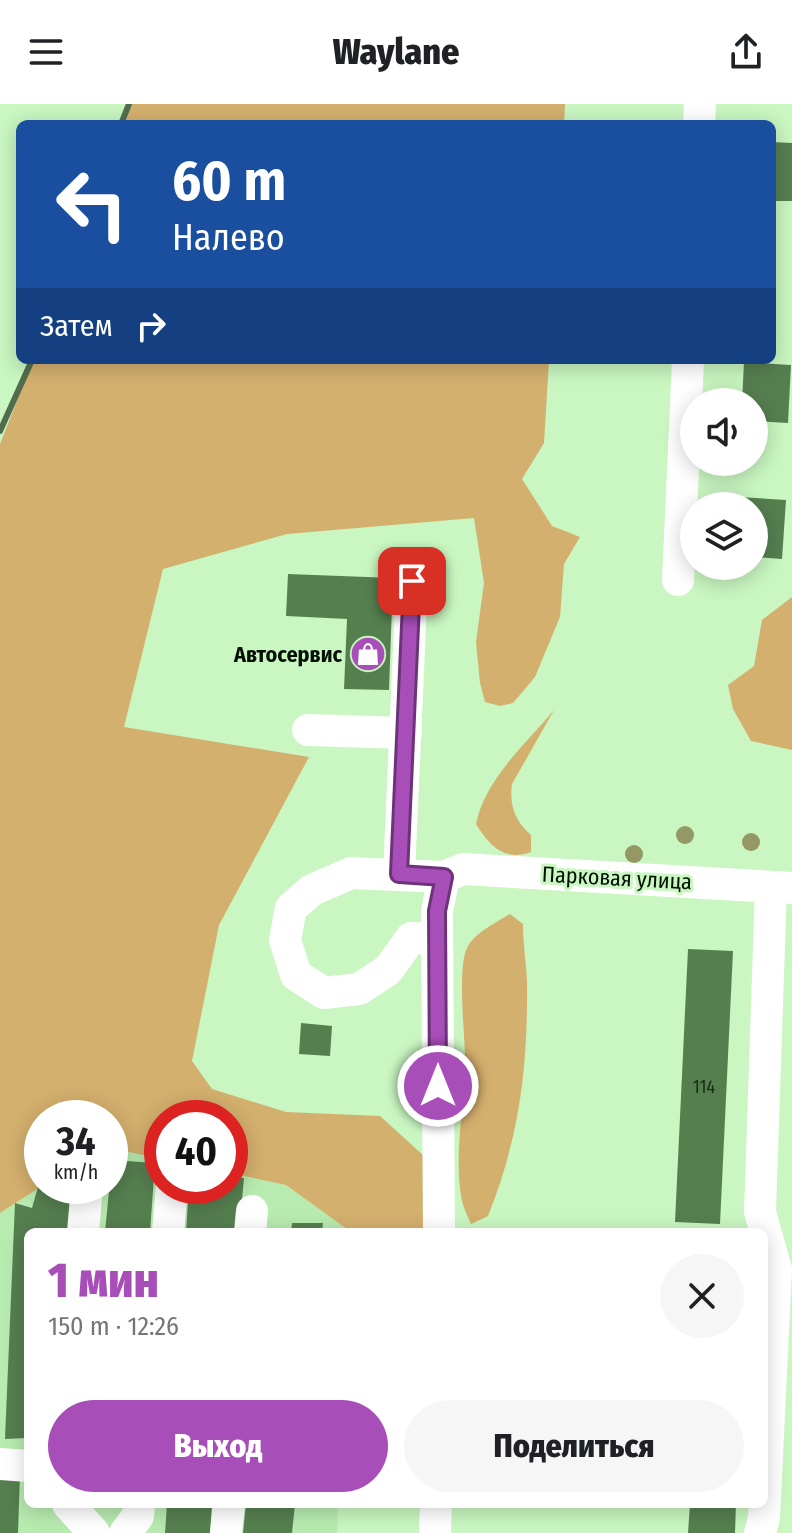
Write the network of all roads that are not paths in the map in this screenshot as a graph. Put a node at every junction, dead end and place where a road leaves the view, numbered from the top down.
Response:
1 (688, 364) edge
2 (678, 580) dead end
3 (412, 581) dead end
4 (308, 730) dead end
5 (406, 733) junction
6 (399, 874) junction
7 (444, 877) junction
8 (782, 887) edge
9 (437, 939) junction
10 (779, 1051) edge
11 (85, 1204) edge
12 (170, 1204) edge
13 (83, 1228) edge
14 (168, 1228) edge
15 (439, 1228) edge
16 (764, 1228) edge
17 (768, 1243) edge
18 (0, 1464) edge
19 (24, 1466) edge
20 (72, 1508) edge
21 (139, 1508) edge
22 (229, 1508) edge
23 (436, 1508) edge
24 (772, 1523) edge
25 (94, 1533) edge
26 (125, 1533) edge
27 (226, 1533) edge
28 (435, 1533) edge

1 - 2 street
3 - 5 street
4 - 5 street
5 - 6 street
6 - 7 street, Парковая улица
6 - 9 street, Парковая улица
7 - 8 street, Парковая улица
7 - 9 street
8 - 10 street
9 - 15 street
10 - 16 street
11 - 13 street
12 - 14 street
17 - 24 street
18 - 19 street
20 - 25 street
21 - 26 street
22 - 27 street
23 - 28 street

